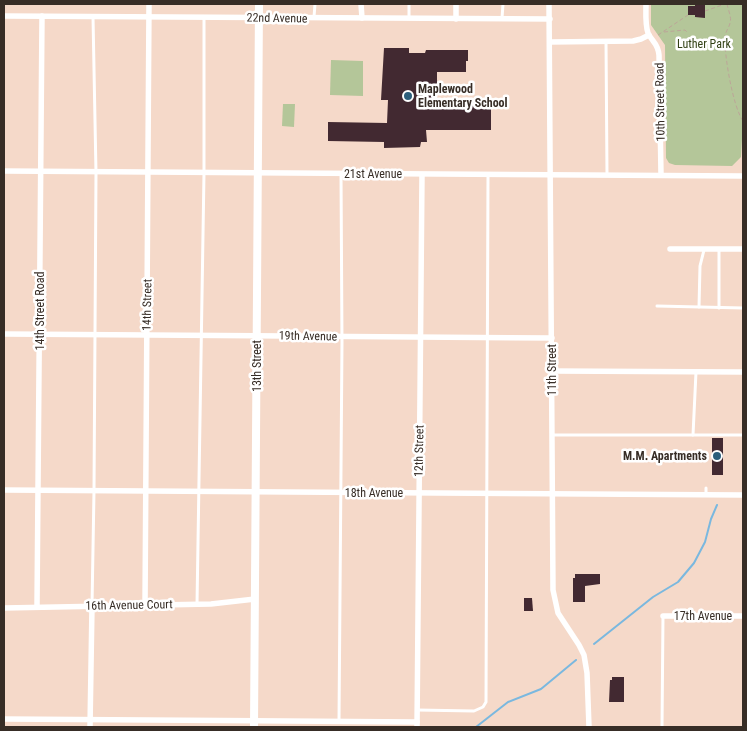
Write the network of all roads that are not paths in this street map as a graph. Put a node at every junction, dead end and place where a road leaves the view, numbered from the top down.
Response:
1 (149, 4) edge
2 (259, 4) edge
3 (315, 4) edge
4 (362, 4) edge
5 (409, 4) edge
6 (456, 4) edge
7 (503, 4) edge
8 (549, 4) edge
9 (646, 4) edge
10 (4, 16) edge
11 (42, 16) junction
12 (93, 16) junction
13 (149, 17) junction
14 (204, 17) junction
15 (259, 17) junction
16 (314, 18) junction
17 (362, 18) junction
18 (409, 19) junction
19 (456, 19) junction
20 (502, 19) junction
21 (550, 19) junction
22 (649, 35) junction
23 (606, 41) junction
24 (550, 42) junction
25 (4, 171) edge
26 (40, 172) junction
27 (96, 172) junction
28 (148, 172) junction
29 (204, 173) junction
30 (258, 173) junction
31 (341, 174) junction
32 (488, 174) junction
33 (551, 174) junction
34 (422, 175) junction
35 (607, 175) junction
36 (661, 175) junction
37 (743, 176) edge
38 (670, 249) dead end
39 (704, 249) junction
40 (719, 249) junction
41 (743, 249) edge
42 (656, 306) dead end
43 (699, 307) junction
44 (719, 308) junction
45 (743, 308) edge
46 (4, 334) edge
47 (39, 334) junction
48 (94, 335) junction
49 (146, 335) junction
50 (200, 335) junction
51 (257, 336) junction
52 (342, 337) junction
53 (421, 338) junction
54 (489, 338) junction
55 (552, 338) junction
56 (552, 371) junction
57 (696, 372) junction
58 (743, 372) edge
59 (552, 435) junction
60 (693, 435) junction
61 (743, 435) edge
62 (706, 488) dead end
63 (4, 490) edge
64 (38, 490) junction
65 (94, 490) junction
66 (145, 491) junction
67 (200, 492) junction
68 (256, 492) junction
69 (341, 493) junction
70 (419, 493) junction
71 (488, 494) junction
72 (552, 494) junction
73 (706, 495) junction
74 (743, 495) edge
75 (255, 599) junction
76 (197, 604) junction
77 (37, 606) junction
78 (92, 606) junction
79 (145, 606) junction
80 (4, 608) edge
81 (663, 616) joint
82 (743, 616) edge
83 (417, 710) junction
84 (4, 719) edge
85 (90, 719) junction
86 (339, 722) junction
87 (254, 724) edge
88 (417, 725) edge
89 (90, 727) edge
90 (589, 727) edge
91 (662, 727) edge

1 - 13 street, 14th Street
2 - 15 street, 13th Street
3 - 16 lane
4 - 17 street
5 - 18 lane
6 - 19 street
7 - 20 lane
8 - 21 street, 11th Street
9 - 22 street, 10th Street Road
10 - 11 street, 22nd Avenue
11 - 12 street, 22nd Avenue
11 - 26 street, 14th Street Road
12 - 13 street, 22nd Avenue
12 - 27 lane
13 - 14 street, 22nd Avenue
13 - 28 street, 14th Street
14 - 15 street, 22nd Avenue
14 - 29 lane
15 - 16 street, 22nd Avenue
15 - 30 street, 13th Street
16 - 17 street, 22nd Avenue
17 - 18 street, 22nd Avenue
18 - 19 street, 22nd Avenue
19 - 20 street, 22nd Avenue
20 - 21 street, 22nd Avenue
21 - 24 street, 11th Street
22 - 23 street
22 - 36 street, 10th Street Road
23 - 24 street
23 - 35 lane
24 - 33 street, 11th Street
25 - 26 street, 21st Avenue
26 - 27 street, 21st Avenue
26 - 47 street, 14th Street Road
27 - 28 street, 21st Avenue
27 - 48 lane
28 - 29 street, 21st Avenue
28 - 49 street, 14th Street
29 - 30 street, 21st Avenue
29 - 50 lane
30 - 31 street, 21st Avenue
30 - 51 street, 13th Street
31 - 34 street, 21st Avenue
31 - 52 lane
32 - 33 street, 21st Avenue
32 - 34 street, 21st Avenue
32 - 54 lane
33 - 35 street, 21st Avenue
33 - 55 street, 11th Street
34 - 53 street, 12th Street
35 - 36 street, 21st Avenue
36 - 37 street, 21st Avenue
38 - 39 street
39 - 40 street
39 - 43 lane
40 - 41 street
40 - 44 lane
42 - 43 lane
43 - 44 lane
44 - 45 lane
46 - 47 street, 19th Avenue
47 - 48 street, 19th Avenue
47 - 64 street, 14th Street Road
48 - 49 street, 19th Avenue
48 - 65 lane
49 - 50 street, 19th Avenue
49 - 66 street, 14th Street
50 - 51 street, 19th Avenue
50 - 67 lane
51 - 52 street, 19th Avenue
51 - 68 street, 13th Street
52 - 53 street, 19th Avenue
52 - 69 lane
53 - 54 street, 19th Avenue
53 - 70 street, 12th Street
54 - 55 street, 19th Avenue
54 - 71 lane
55 - 56 street, 11th Street
56 - 57 street
56 - 59 street, 11th Street
57 - 58 street
57 - 60 lane
59 - 60 lane
59 - 72 street, 11th Street
60 - 61 lane
62 - 73 lane
63 - 64 street, 18th Avenue
64 - 65 street, 18th Avenue
64 - 77 street, 14th Street Road
65 - 66 street, 18th Avenue
65 - 78 lane
66 - 67 street, 18th Avenue
66 - 79 street, 14th Street
67 - 68 street, 18th Avenue
67 - 76 lane
68 - 69 street, 18th Avenue
68 - 75 street, 13th Street
69 - 70 street, 18th Avenue
69 - 86 lane
70 - 71 street, 18th Avenue
70 - 83 street, 12th Street
71 - 72 street, 18th Avenue
71 - 83 lane
72 - 73 street, 18th Avenue
72 - 90 street, 11th Street
73 - 74 street, 18th Avenue
75 - 76 street, 16th Avenue Court
75 - 87 street, 13th Street
76 - 79 street, 16th Avenue Court
77 - 78 street, 16th Avenue Court
77 - 80 street, 16th Avenue Court
78 - 79 street, 16th Avenue Court
78 - 85 street
81 - 82 street, 17th Avenue
81 - 91 lane
83 - 88 street, 12th Street
84 - 85 street
85 - 87 street
85 - 89 street
86 - 87 street
86 - 88 street

